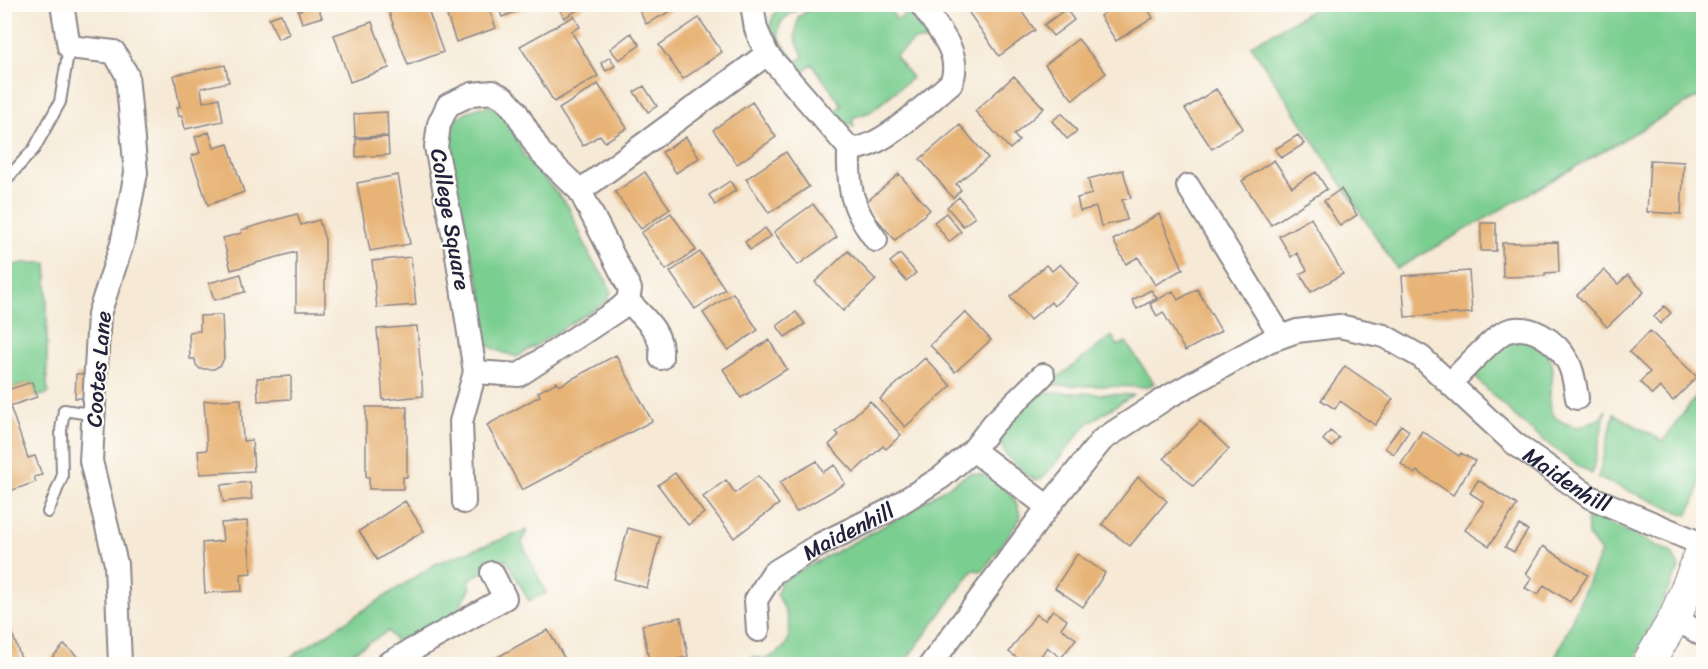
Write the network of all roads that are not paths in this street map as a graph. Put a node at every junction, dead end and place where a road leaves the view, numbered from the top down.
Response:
1 (62, 4) edge
2 (752, 4) edge
3 (921, 4) edge
4 (69, 47) junction
5 (767, 54) junction
6 (849, 148) junction
7 (4, 182) edge
8 (1188, 186) dead end
9 (580, 191) junction
10 (876, 240) dead end
11 (628, 301) junction
12 (1278, 338) junction
13 (661, 358) dead end
14 (475, 372) junction
15 (1043, 375) dead end
16 (1450, 383) junction
17 (1577, 398) dead end
18 (93, 411) junction
19 (973, 450) junction
20 (464, 502) dead end
21 (1048, 507) junction
22 (48, 512) dead end
23 (1704, 545) edge
24 (492, 573) dead end
25 (1675, 618) junction
26 (758, 630) dead end
27 (1704, 636) edge
28 (120, 664) edge
29 (387, 664) edge
30 (931, 664) edge
31 (1648, 664) edge

1 - 4 street
2 - 5 street
3 - 6 street
4 - 7 lane
4 - 18 street, Cootes Lane
5 - 6 street
5 - 9 street
6 - 10 street
8 - 12 street
9 - 11 street, College Square
9 - 14 street, College Square
11 - 13 street
11 - 14 street
12 - 16 street, Maidenhill
12 - 21 street, Maidenhill
14 - 20 street, College Square
15 - 19 street, Maidenhill
16 - 17 street
16 - 23 street, Maidenhill
18 - 22 lane
18 - 28 street, Cootes Lane
19 - 21 street
19 - 26 street, Maidenhill
21 - 30 street, Maidenhill
23 - 25 main road
24 - 29 street
25 - 27 street
25 - 31 main road

